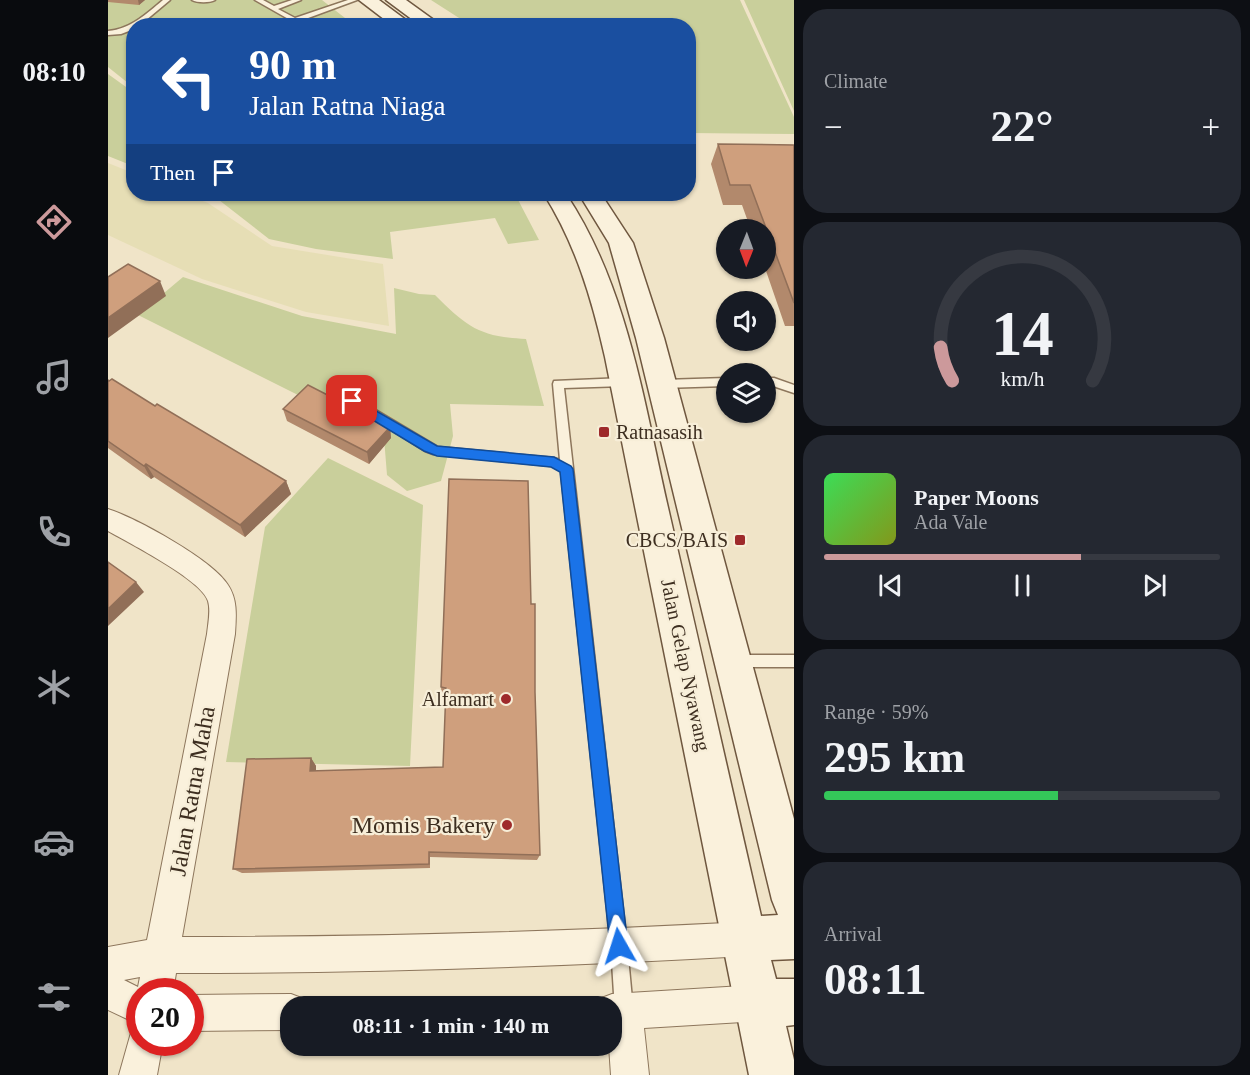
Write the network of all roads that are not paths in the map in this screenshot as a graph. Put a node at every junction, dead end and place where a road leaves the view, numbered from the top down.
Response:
1 (167, 0) edge
2 (195, 0) edge
3 (212, 0) edge
4 (258, 0) edge
5 (298, 0) edge
6 (354, 0) edge
7 (368, 0) edge
8 (394, 0) edge
9 (274, 8) junction
10 (144, 18) edge
11 (292, 18) edge
12 (301, 18) edge
13 (394, 18) edge
14 (421, 18) edge
15 (126, 30) edge
16 (108, 33) edge
17 (559, 201) edge
18 (594, 201) edge
19 (626, 382) junction
20 (716, 382) edge
21 (776, 383) edge
22 (663, 384) junction
23 (794, 389) edge
24 (333, 390) dead end
25 (567, 469) junction
26 (108, 519) edge
27 (732, 661) junction
28 (794, 661) edge
29 (794, 900) edge
30 (794, 937) edge
31 (746, 939) junction
32 (619, 946) junction
33 (162, 955) junction
34 (108, 965) edge
35 (158, 978) edge
36 (108, 992) edge
37 (618, 996) edge
38 (126, 1000) edge
39 (776, 1002) edge
40 (204, 1012) edge
41 (280, 1012) edge
42 (622, 1012) edge
43 (622, 1033) edge
44 (142, 1056) edge
45 (138, 1075) edge
46 (630, 1075) edge
47 (773, 1075) edge

1 - 10 lane
2 - 3 lane
4 - 9 lane
5 - 9 lane
6 - 12 lane
7 - 13 street
8 - 14 street
9 - 11 lane
15 - 16 lane
17 - 19 street, Jalan Gelap Nyawang
18 - 22 street
19 - 25 lane
19 - 31 street, Jalan Gelap Nyawang
20 - 22 lane
21 - 23 lane
22 - 27 street
24 - 25 lane
25 - 32 lane
26 - 33 street, Jalan Ratna Maha
27 - 28 lane
27 - 29 street
30 - 31 street
31 - 32 street
31 - 39 street, Jalan Gelap Nyawang
32 - 33 street
32 - 37 lane
33 - 34 street
33 - 35 street, Jalan Ratna Maha
36 - 38 street
39 - 42 street
39 - 47 street, Jalan Gelap Nyawang
40 - 41 street
43 - 46 street
44 - 45 street

